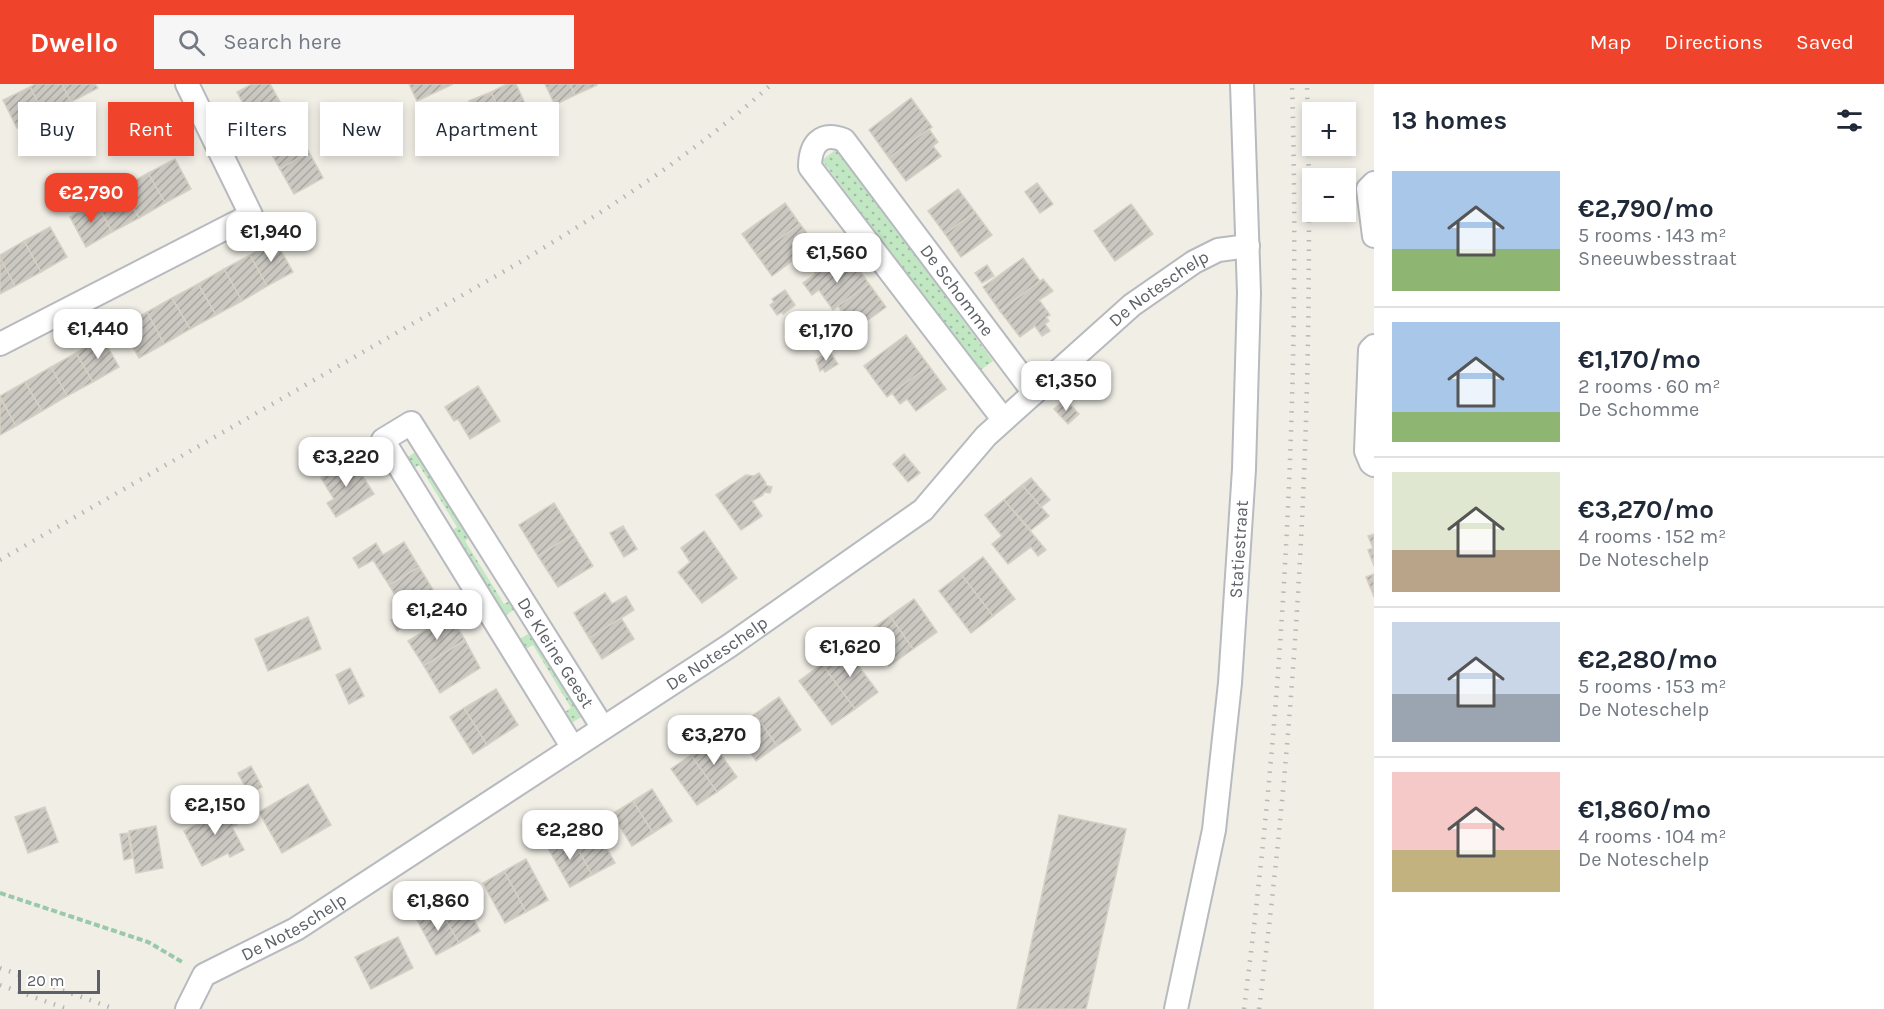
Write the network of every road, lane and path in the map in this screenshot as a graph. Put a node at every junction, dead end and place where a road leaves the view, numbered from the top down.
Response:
1 (187, 84) edge
2 (1242, 84) edge
3 (1374, 183) edge
4 (1374, 236) edge
5 (1248, 246) junction
6 (0, 344) edge
7 (1374, 346) edge
8 (1034, 393) junction
9 (1004, 419) junction
10 (1374, 465) edge
11 (603, 728) junction
12 (573, 748) junction
13 (0, 893) edge
14 (204, 975) junction
15 (186, 1009) edge
16 (1176, 1009) edge

1 - 6 street
2 - 5 street, Statiestraat
3 - 4 street
5 - 8 street, De Noteschelp
5 - 16 street, Statiestraat
7 - 10 street
8 - 9 street, De Noteschelp
8 - 9 street, De Schomme
9 - 11 street, De Noteschelp
11 - 12 street, De Noteschelp
11 - 12 street, De Kleine Geest
12 - 14 street, De Noteschelp
13 - 14 path
14 - 15 street

